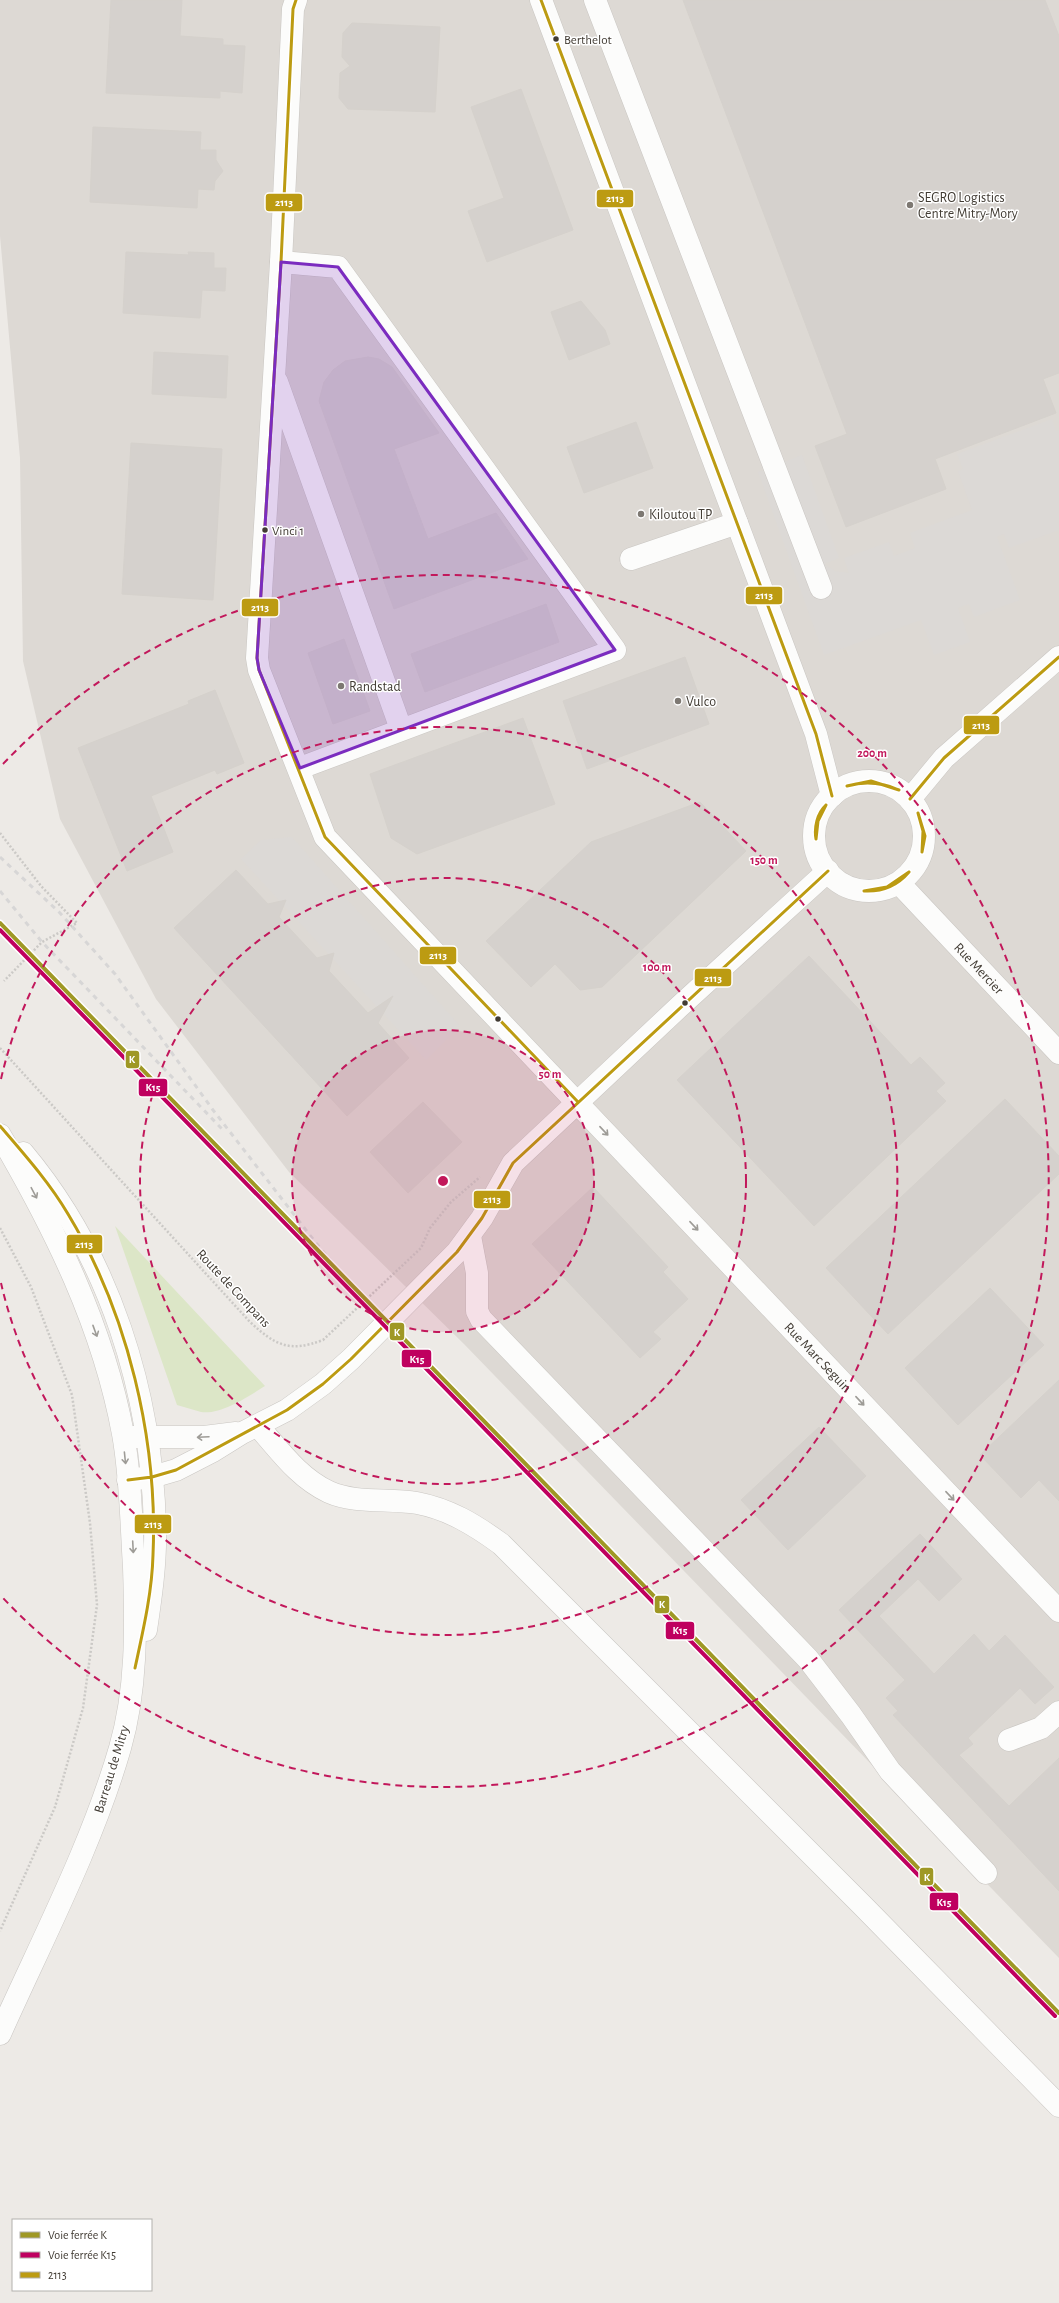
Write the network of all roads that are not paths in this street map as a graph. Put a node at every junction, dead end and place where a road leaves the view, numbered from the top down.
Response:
1 (296, 0) edge
2 (541, 0) edge
3 (595, 0) edge
4 (282, 262) junction
5 (274, 372) junction
6 (737, 523) junction
7 (632, 560) dead end
8 (821, 588) dead end
9 (1059, 656) edge
10 (401, 729) junction
11 (300, 768) junction
12 (832, 796) junction
13 (910, 799) junction
14 (828, 871) junction
15 (899, 883) junction
16 (1059, 1053) edge
17 (578, 1102) junction
18 (0, 1126) edge
19 (0, 1135) edge
20 (470, 1236) junction
21 (250, 1429) junction
22 (123, 1436) junction
23 (147, 1438) junction
24 (152, 1477) junction
25 (128, 1480) junction
26 (1059, 1611) edge
27 (135, 1668) junction
28 (1059, 1712) edge
29 (1009, 1740) dead end
30 (986, 1873) dead end
31 (0, 2034) edge
32 (1059, 2106) edge

1 - 4 street, Rue Marc Seguin
2 - 6 street
3 - 8 street
4 - 5 street, Rue Marc Seguin
4 - 10 street
5 - 10 street
5 - 11 street, Rue Marc Seguin
6 - 7 street
6 - 12 street
9 - 13 street
10 - 11 street
11 - 17 street, Rue Marc Seguin
12 - 13 street
12 - 14 street
13 - 15 street
14 - 15 street
14 - 17 street
15 - 16 street, Rue Mercier
17 - 20 street
17 -> 26 street, Rue Marc Seguin
18 - 23 street
19 -> 22 street, Barreau de Mitry
20 - 21 street
20 - 30 street
21 -> 23 street
21 - 24 street
21 - 32 street
22 - 23 street
22 -> 25 street, Barreau de Mitry
23 - 24 street
24 - 25 street
24 - 27 street
25 -> 27 street, Barreau de Mitry
27 - 31 street, Barreau de Mitry
28 - 29 street

